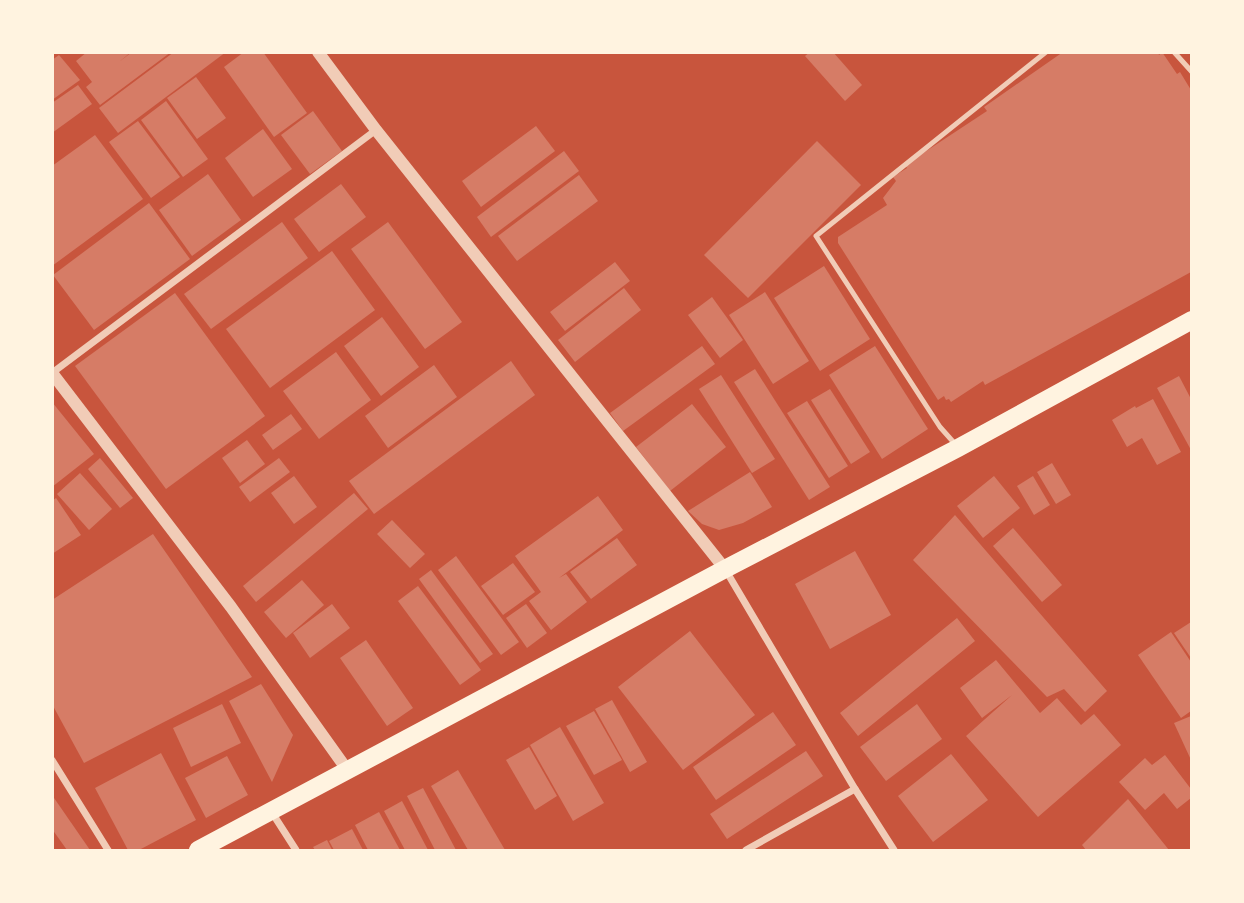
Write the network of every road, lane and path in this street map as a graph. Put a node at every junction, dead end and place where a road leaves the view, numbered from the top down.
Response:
1 (317, 52) edge
2 (1046, 52) edge
3 (1174, 52) edge
4 (1192, 72) edge
5 (376, 130) junction
6 (1192, 320) edge
7 (52, 373) edge
8 (958, 448) junction
9 (724, 569) junction
10 (52, 760) edge
11 (348, 771) junction
12 (855, 789) junction
13 (271, 810) junction
14 (108, 850) edge
15 (198, 850) edge
16 (296, 850) edge
17 (746, 850) edge
18 (894, 850) edge

1 - 5 street
2 - 8 lane
3 - 4 lane
5 - 7 street
5 - 9 street
6 - 8 main road
7 - 11 street
8 - 9 main road
9 - 11 main road
9 - 12 street
10 - 14 street
11 - 13 main road
12 - 17 street
12 - 18 street
13 - 15 main road
13 - 16 street

